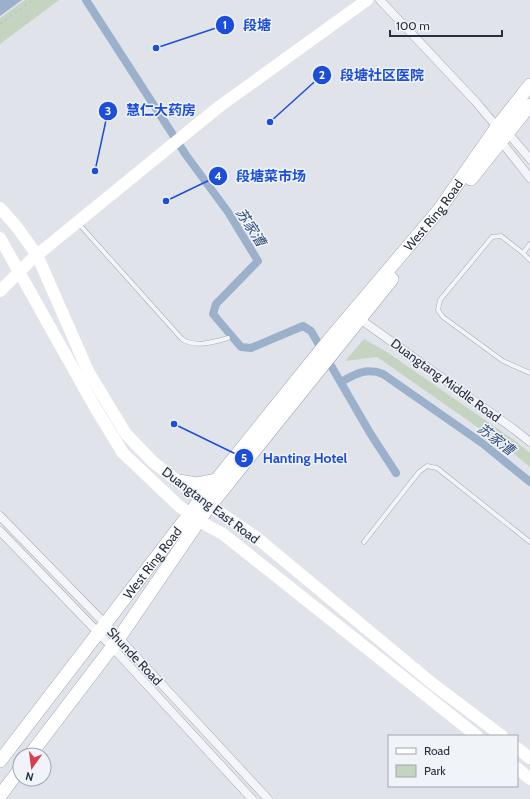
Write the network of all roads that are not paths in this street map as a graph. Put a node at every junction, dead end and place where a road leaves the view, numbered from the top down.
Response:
1 (367, 0) edge
2 (380, 0) edge
3 (530, 85) edge
4 (530, 105) edge
5 (502, 134) junction
6 (530, 159) edge
7 (530, 178) edge
8 (0, 208) edge
9 (77, 222) junction
10 (0, 238) edge
11 (530, 244) edge
12 (523, 253) junction
13 (37, 255) junction
14 (530, 260) edge
15 (19, 272) junction
16 (0, 291) edge
17 (360, 319) junction
18 (228, 338) dead end
19 (333, 344) junction
20 (311, 372) junction
21 (530, 373) edge
22 (530, 442) edge
23 (216, 480) junction
24 (179, 481) junction
25 (206, 502) junction
26 (0, 516) edge
27 (194, 518) junction
28 (0, 531) edge
29 (364, 542) dead end
30 (530, 542) edge
31 (102, 629) junction
32 (115, 642) junction
33 (476, 735) edge
34 (501, 735) edge
35 (36, 747) edge
36 (518, 749) edge
37 (530, 758) edge
38 (0, 761) edge
39 (518, 769) edge
40 (530, 779) edge
41 (12, 780) edge
42 (0, 796) edge
43 (252, 799) edge
44 (268, 799) edge

1 - 9 main road
2 - 5 street
3 - 5 main road, West Ring Road
4 - 5 main road, West Ring Road
5 - 6 street
5 - 7 street
5 - 17 main road, West Ring Road
5 - 19 main road, West Ring Road
8 - 13 main road, Duangtang East Road
9 - 13 main road
9 - 18 lane
10 - 15 main road, Duangtang East Road
11 - 12 lane
12 - 14 lane
12 - 21 lane
13 - 15 main road
13 - 24 main road, Duangtang East Road
15 - 16 main road
15 - 27 main road, Duangtang East Road
17 - 19 main road, West Ring Road
17 - 22 street, Duangtang Middle Road
19 - 20 main road
20 - 23 main road, West Ring Road
20 - 25 main road, West Ring Road
23 - 24 main road
23 - 25 main road, West Ring Road
24 - 25 main road, Duangtang East Road
25 - 27 main road, West Ring Road
25 - 34 main road, Duangtang East Road
26 - 31 street, Shunde Road
27 - 31 main road, West Ring Road
27 - 32 main road, West Ring Road
27 - 33 main road, Duangtang East Road
28 - 31 street, Shunde Road
29 - 30 lane
31 - 32 street, Shunde Road
31 - 38 main road, West Ring Road
32 - 35 main road, West Ring Road
32 - 43 street, Shunde Road
32 - 44 street, Shunde Road
36 - 37 main road
39 - 40 main road
41 - 42 main road

